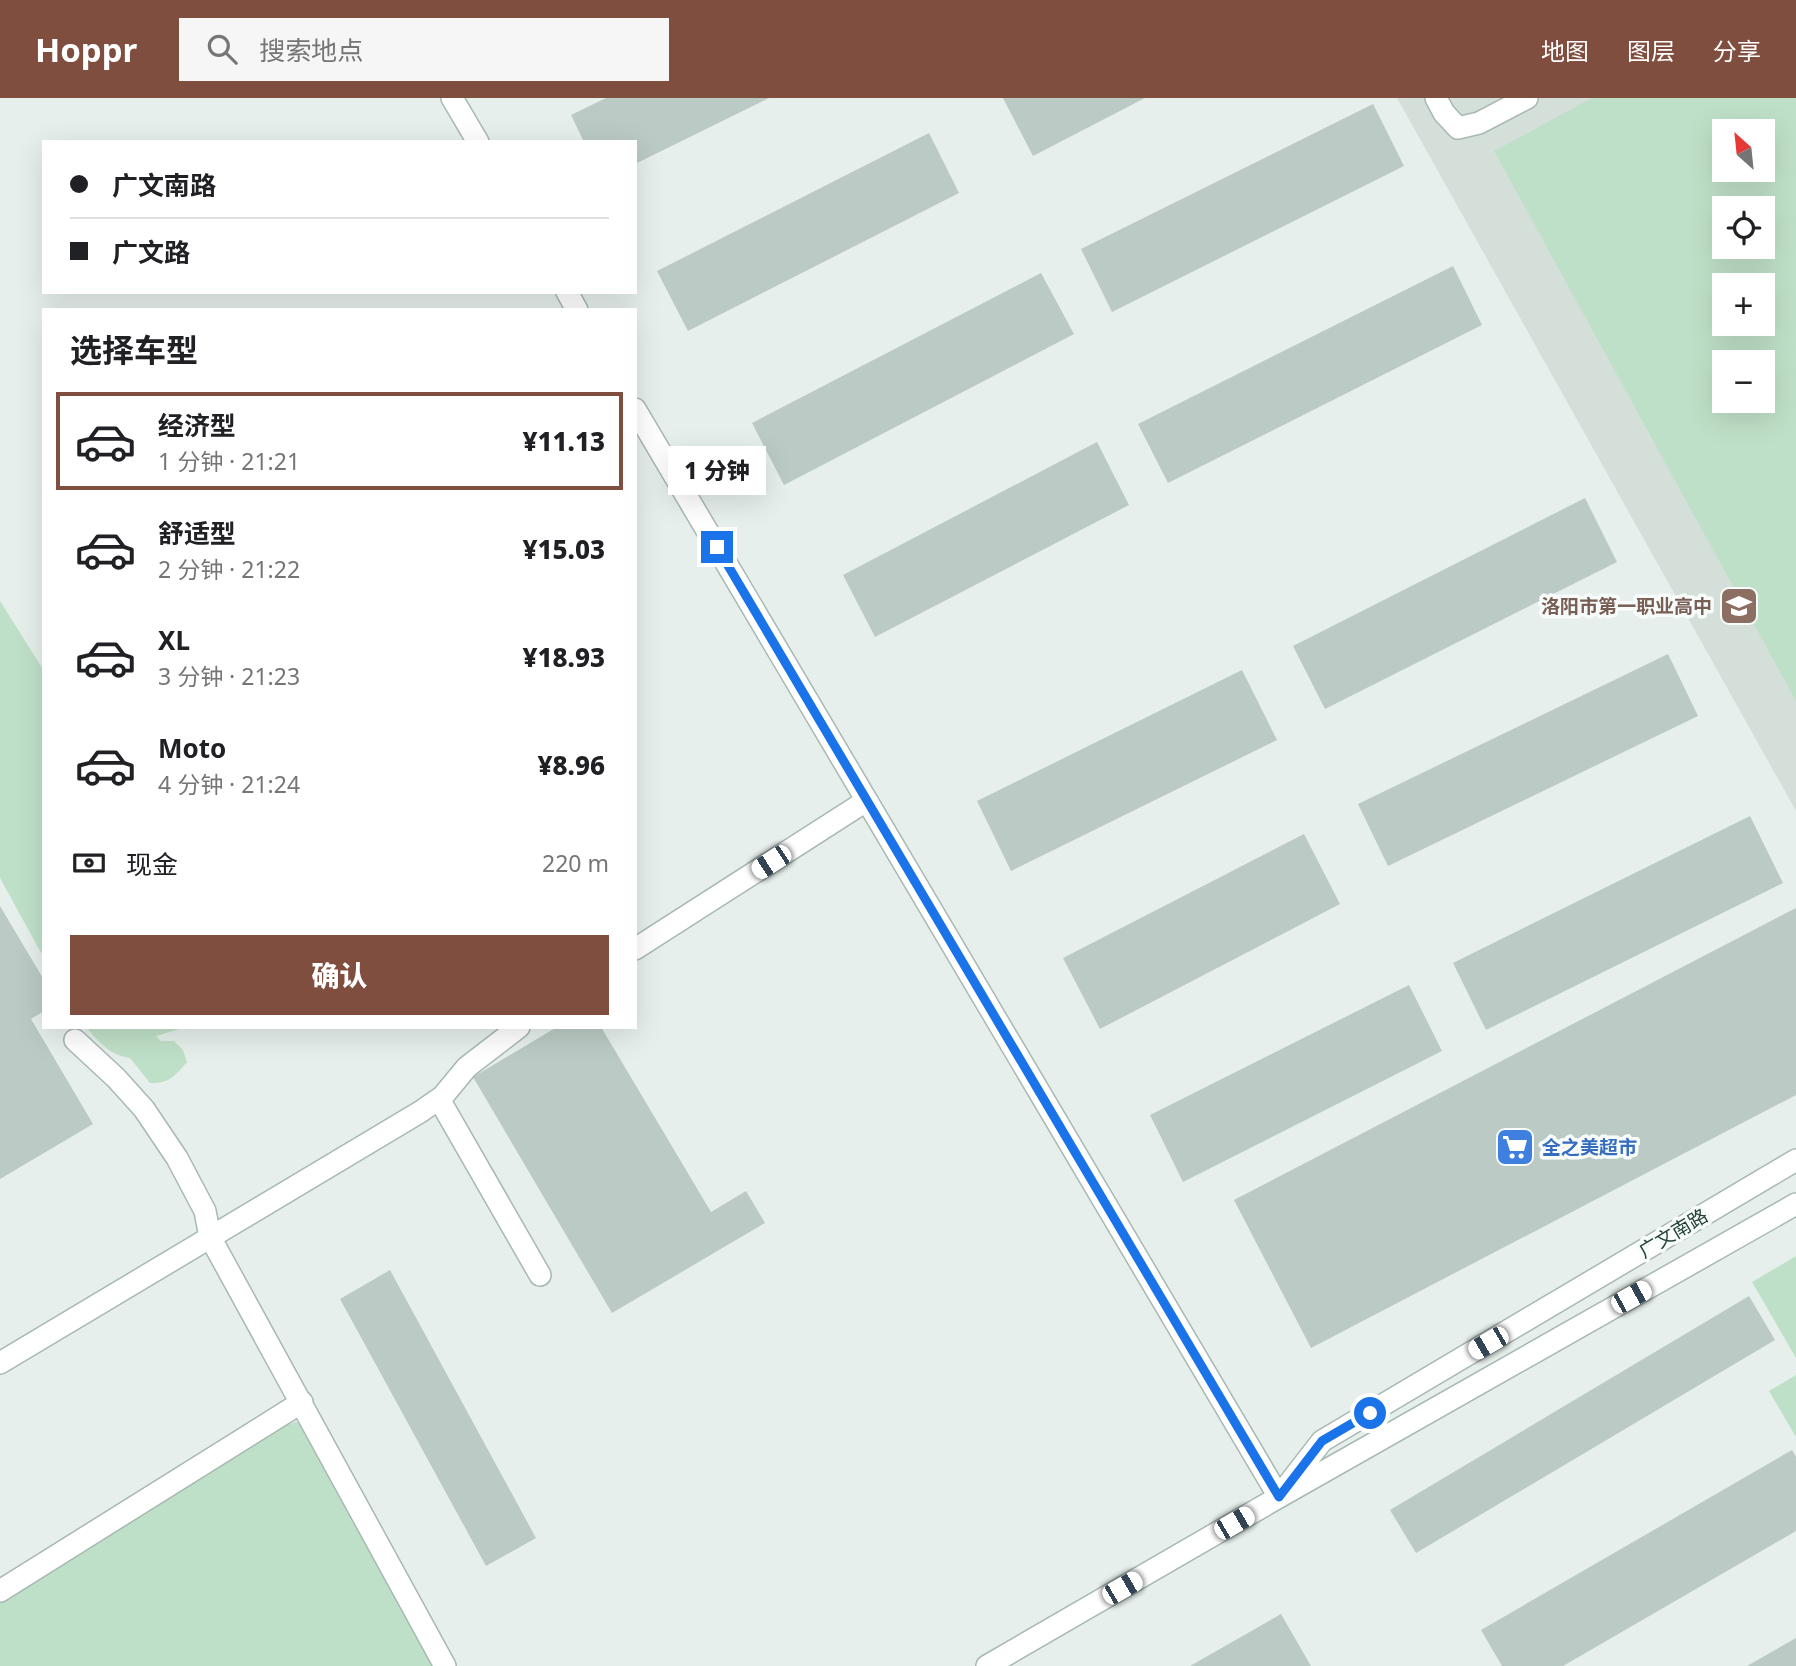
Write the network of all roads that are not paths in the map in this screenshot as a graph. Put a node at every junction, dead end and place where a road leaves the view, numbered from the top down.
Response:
1 (452, 98) edge
2 (1436, 98) edge
3 (1527, 98) edge
4 (477, 140) edge
5 (637, 412) edge
6 (866, 801) junction
7 (637, 948) edge
8 (516, 1029) edge
9 (75, 1040) dead end
10 (439, 1099) junction
11 (1796, 1160) edge
12 (1796, 1204) edge
13 (210, 1237) junction
14 (540, 1275) dead end
15 (0, 1363) edge
16 (302, 1402) junction
17 (1279, 1497) junction
18 (0, 1591) edge
19 (445, 1666) edge
20 (987, 1666) edge

1 - 4 street
2 - 3 street
5 - 6 street
6 - 7 street
6 - 17 street
8 - 10 street
9 - 13 street
10 - 13 street
10 - 14 street
11 - 17 street, 广文南路
12 - 17 street, 广文南路
13 - 15 street
13 - 16 street
16 - 18 street
16 - 19 street
17 - 20 street, 广文南路

